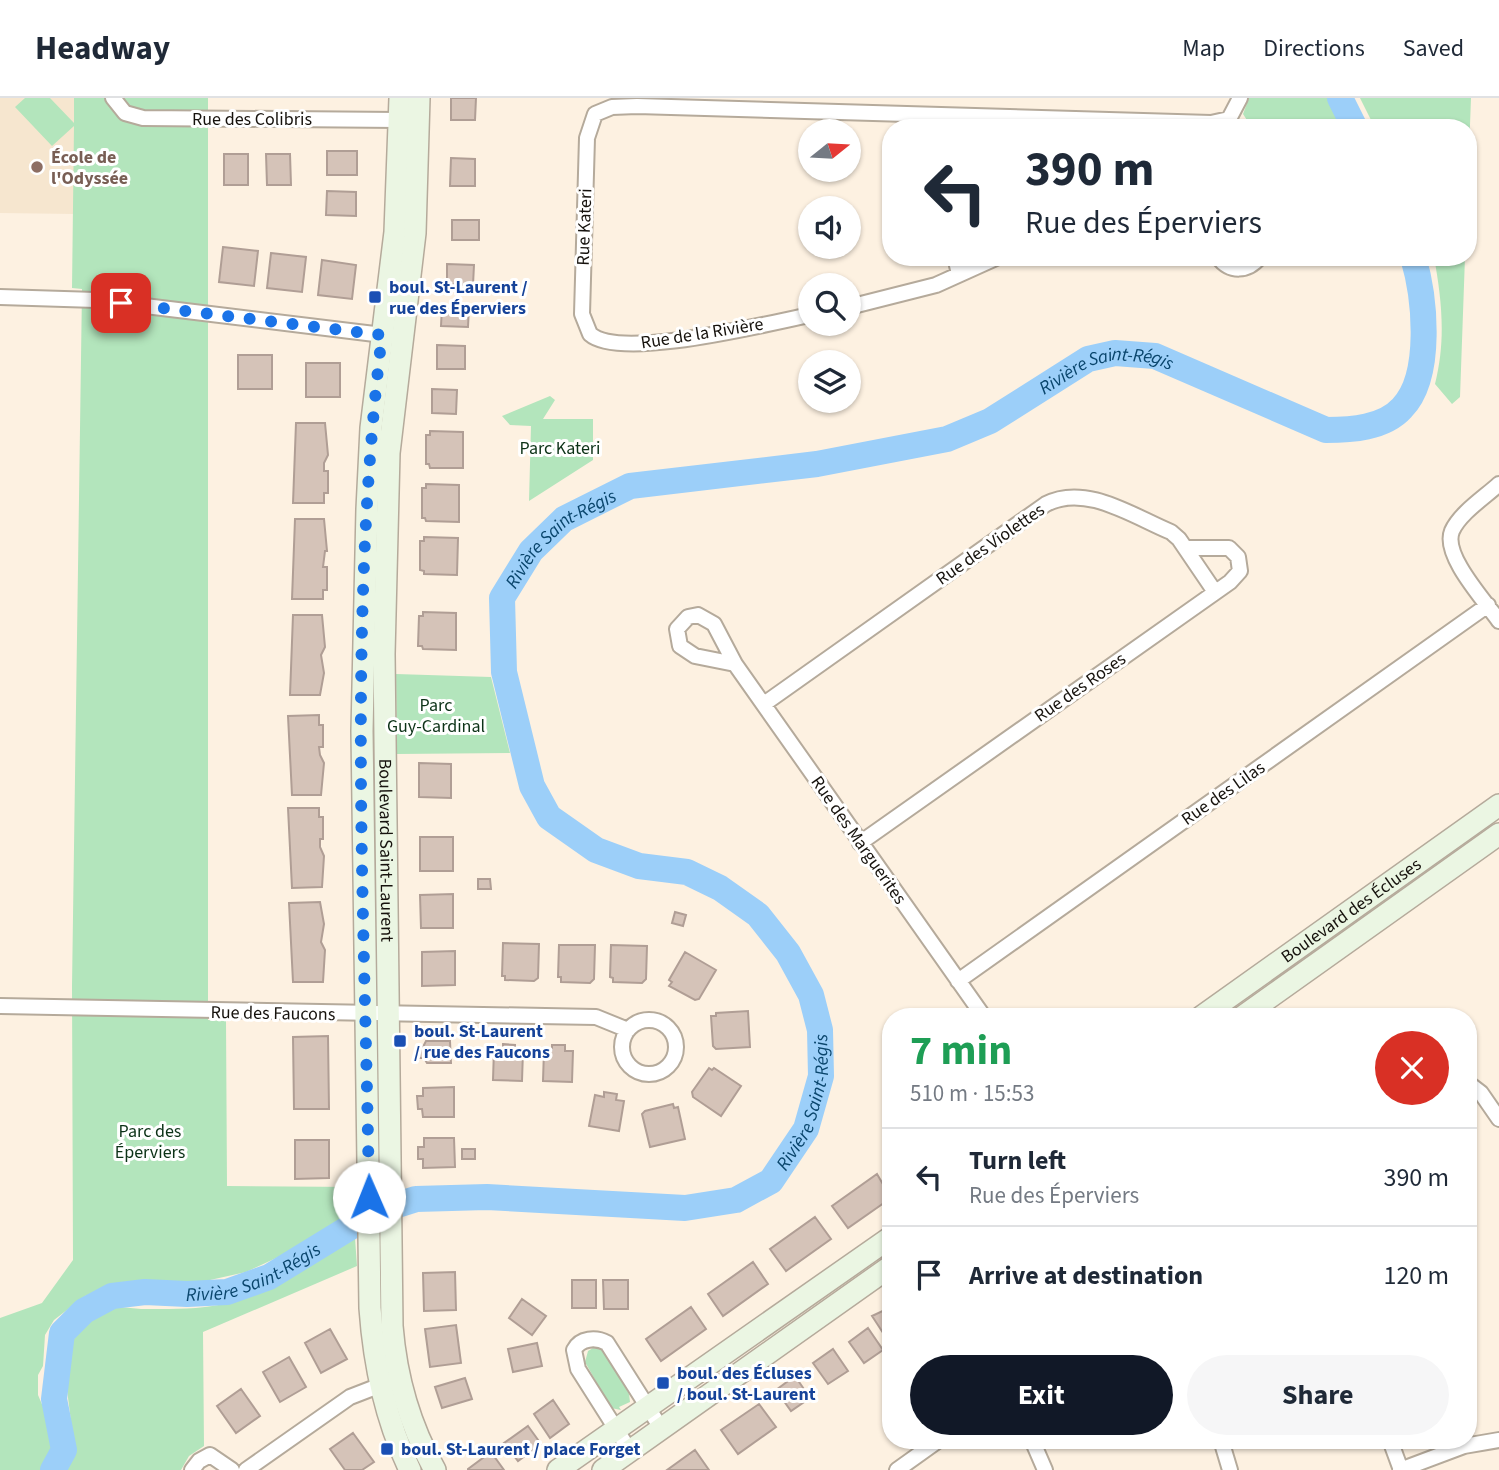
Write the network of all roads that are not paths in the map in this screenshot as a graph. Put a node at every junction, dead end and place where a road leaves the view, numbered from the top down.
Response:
1 (113, 98) edge
2 (400, 98) edge
3 (419, 98) edge
4 (1240, 98) edge
5 (895, 119) edge
6 (1226, 119) edge
7 (399, 120) junction
8 (958, 266) edge
9 (977, 266) edge
10 (1229, 266) edge
11 (1252, 266) edge
12 (959, 274) junction
13 (0, 297) edge
14 (861, 304) edge
15 (798, 317) edge
16 (392, 336) junction
17 (594, 338) joint
18 (1499, 484) edge
19 (1186, 548) junction
20 (1215, 592) junction
21 (1488, 605) junction
22 (1499, 621) edge
23 (735, 664) dead end
24 (764, 704) junction
25 (1497, 810) edge
26 (1499, 834) edge
27 (860, 843) junction
28 (1301, 946) junction
29 (1315, 965) junction
30 (958, 981) junction
31 (0, 1006) edge
32 (978, 1008) edge
33 (1214, 1008) edge
34 (1255, 1008) edge
35 (376, 1013) junction
36 (628, 1030) dead end
37 (1477, 1090) edge
38 (1499, 1119) edge
39 (379, 1192) junction
40 (882, 1243) edge
41 (882, 1272) edge
42 (381, 1385) junction
43 (649, 1409) junction
44 (661, 1428) junction
45 (616, 1429) junction
46 (1499, 1440) edge
47 (1477, 1442) edge
48 (926, 1449) edge
49 (1036, 1449) edge
50 (1224, 1449) edge
51 (1393, 1449) edge
52 (1449, 1449) edge
53 (630, 1451) junction
54 (192, 1470) edge
55 (232, 1470) edge
56 (246, 1470) edge
57 (410, 1470) edge
58 (435, 1470) edge
59 (558, 1470) edge
60 (603, 1470) edge
61 (897, 1470) edge
62 (1045, 1470) edge
63 (1230, 1470) edge
64 (1400, 1470) edge

1 - 7 street, Rue des Colibris
2 - 7 street, Boulevard Saint-Laurent
3 - 16 street, Boulevard Saint-Laurent
4 - 6 street
5 - 17 street, Rue Kateri
7 - 16 street, Boulevard Saint-Laurent
8 - 12 street
9 - 12 street
10 - 11 street
12 - 14 street
13 - 16 street
15 - 17 street, Rue de la Rivière
16 - 35 street, Boulevard Saint-Laurent
18 - 21 street
19 - 20 street, Rue des Violettes
19 - 20 street, Rue des Roses
19 - 24 street, Rue des Violettes
20 - 27 street, Rue des Roses
21 - 22 street
21 - 30 street, Rue des Lilas
23 - 24 street, Rue des Marguerites
24 - 27 street, Rue des Marguerites
25 - 28 street, Boulevard des Écluses
26 - 29 street, Boulevard des Écluses
27 - 30 street, Rue des Marguerites
28 - 29 street
28 - 33 street, Boulevard des Écluses
29 - 34 street, Boulevard des Écluses
30 - 32 street, Rue des Marguerites
31 - 35 street, Rue des Faucons
35 - 36 street, Rue des Faucons
35 - 39 street, Boulevard Saint-Laurent
37 - 38 street
39 - 42 street, Boulevard Saint-Laurent
39 - 58 street, Boulevard Saint-Laurent
40 - 43 street
41 - 44 street
42 - 56 street
42 - 57 street, Boulevard Saint-Laurent
43 - 44 street
43 - 45 street
43 - 45 street
44 - 53 street
45 - 53 street
45 - 59 street
46 - 47 street
48 - 61 street
49 - 62 street
50 - 63 street
51 - 64 street
52 - 64 street
53 - 60 street
54 - 55 street

